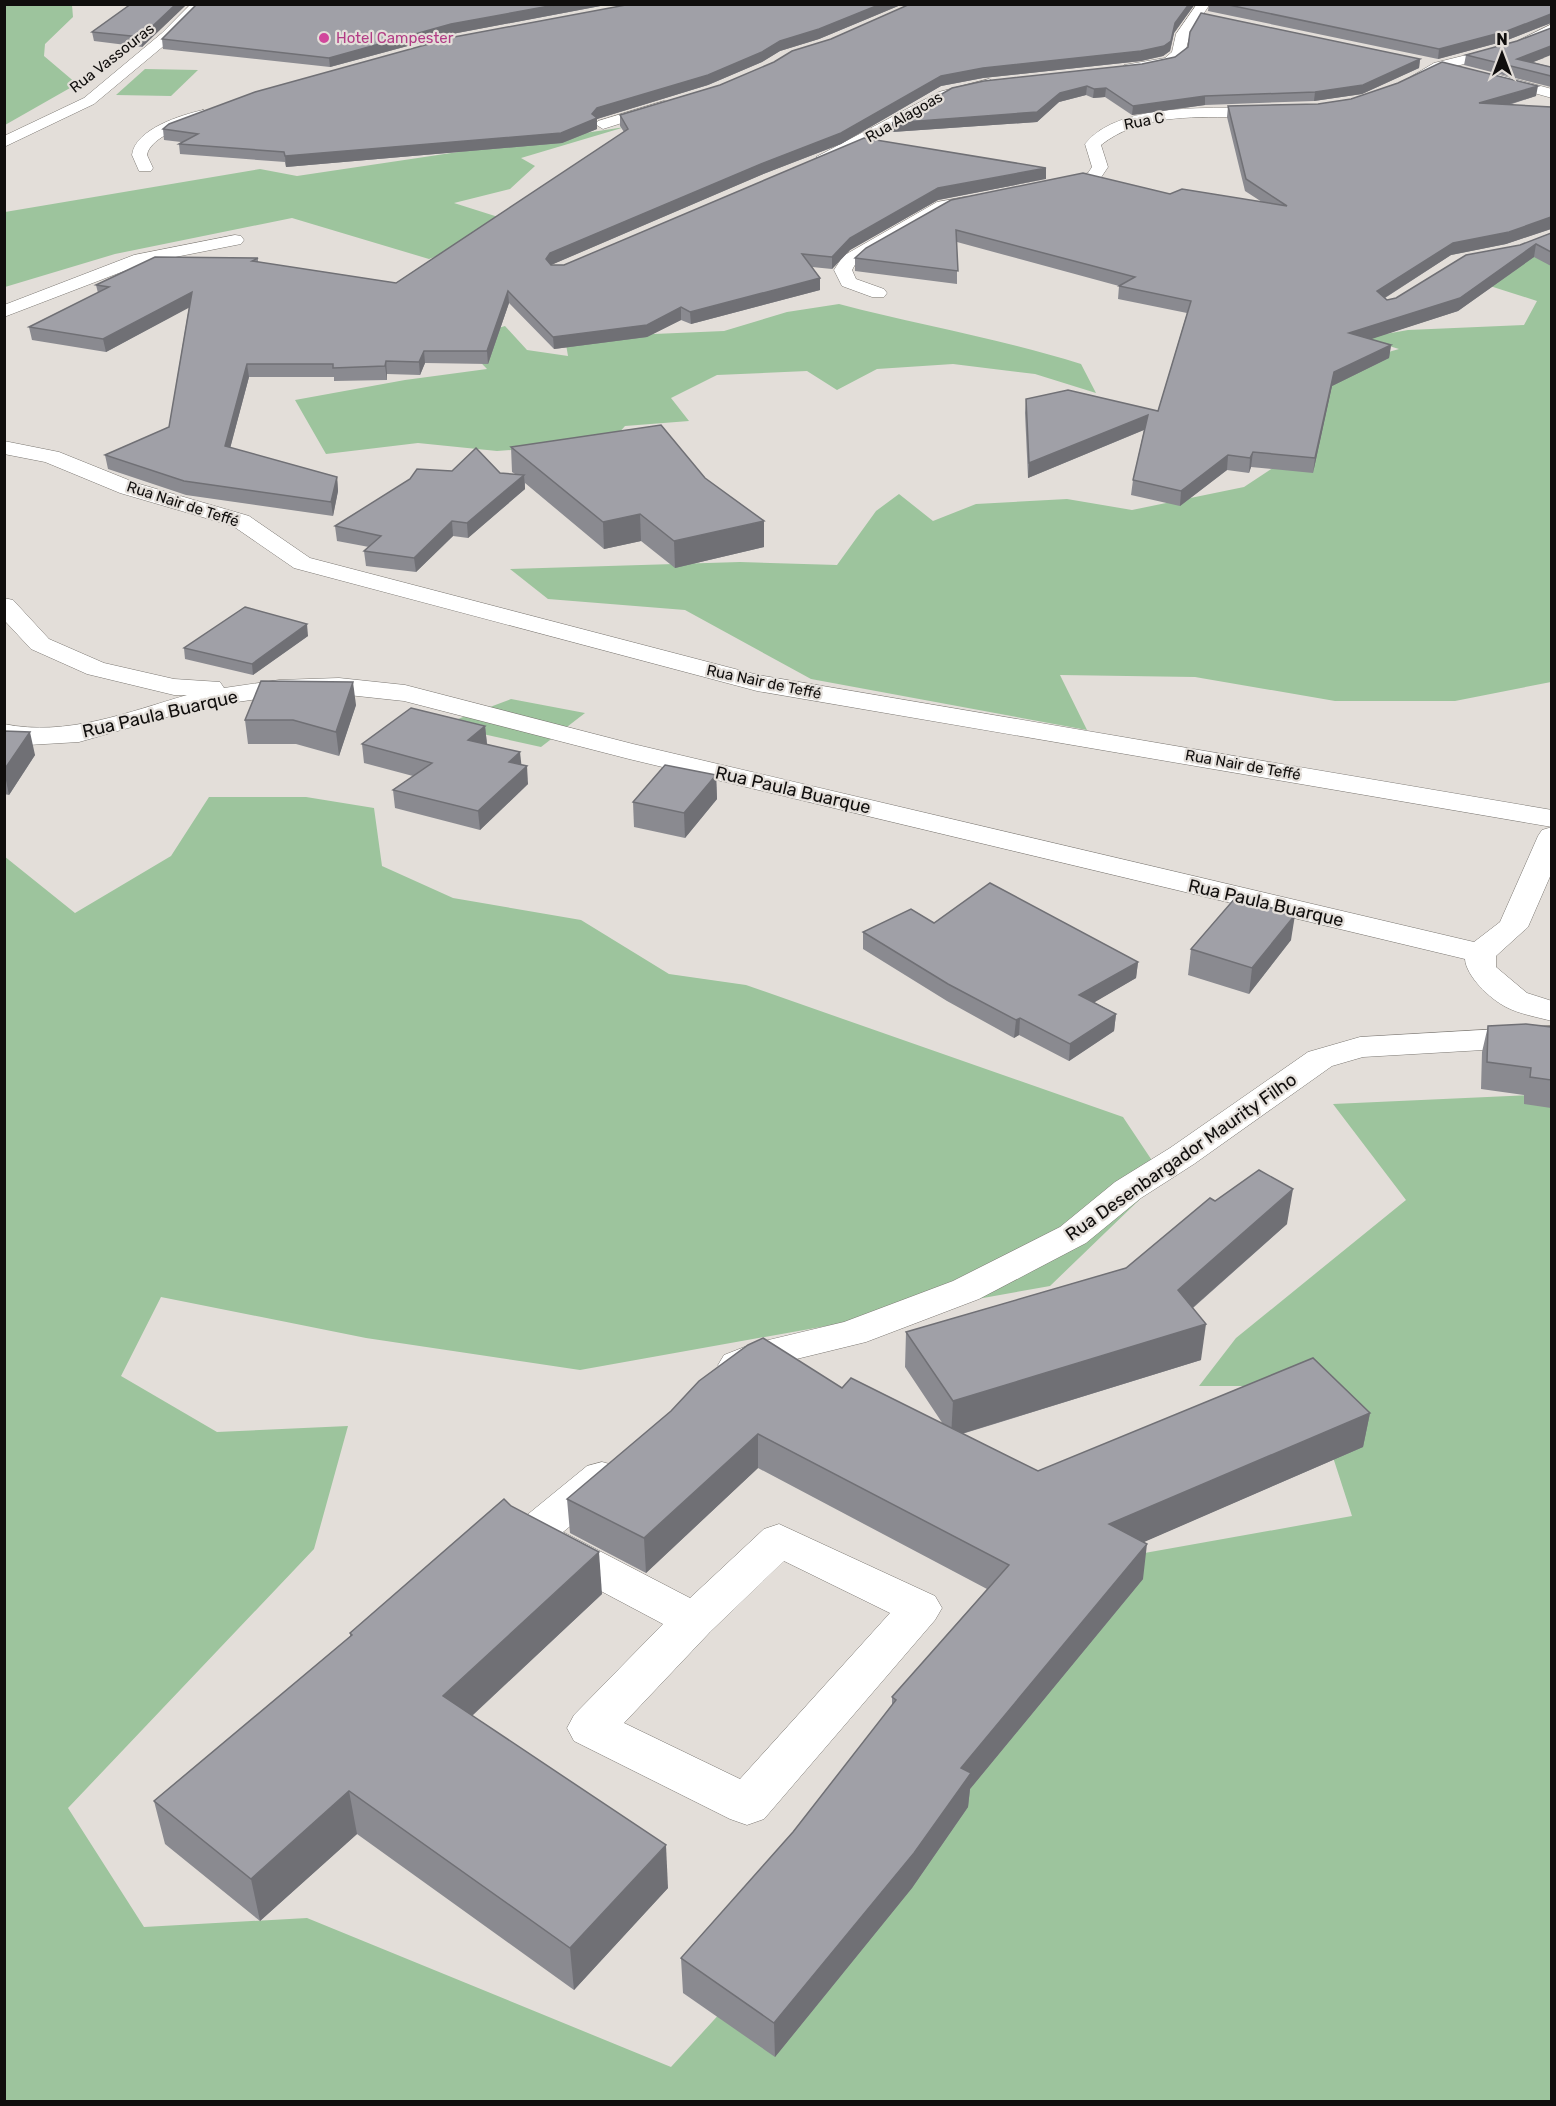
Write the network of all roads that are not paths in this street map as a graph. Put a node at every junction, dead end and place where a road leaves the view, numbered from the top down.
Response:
1 (189, 7) edge
2 (1202, 12) edge
3 (1551, 28) edge
4 (1418, 61) edge
5 (1439, 66) junction
6 (1119, 69) edge
7 (1005, 81) edge
8 (1396, 87) edge
9 (1551, 94) edge
10 (681, 100) edge
11 (221, 107) edge
12 (1290, 111) edge
13 (603, 124) edge
14 (4, 142) edge
15 (807, 164) edge
16 (145, 168) dead end
17 (1039, 188) edge
18 (976, 200) edge
19 (234, 240) dead end
20 (878, 293) dead end
21 (4, 312) edge
22 (4, 447) edge
23 (4, 604) edge
24 (279, 688) junction
25 (4, 732) edge
26 (1551, 819) edge
27 (1551, 836) edge
28 (1480, 953) junction
29 (1551, 1011) edge
30 (1551, 1036) edge
31 (710, 1377) edge
32 (630, 1454) edge
33 (694, 1620) junction

1 - 14 street, Rua Vassouras
2 - 6 street
3 - 5 street
4 - 5 street
5 - 8 street
5 - 9 street
7 - 15 street, Rua Alagoas
10 - 13 street
11 - 16 street
12 - 17 street, Rua C
18 - 20 street
19 - 21 street
22 - 26 street, Rua Nair de Teffé
23 - 24 street
24 - 25 street, Rua Paula Buarque
24 - 28 street, Rua Paula Buarque
27 - 28 street
28 - 29 street
30 - 31 street, Rua Desenbargador Maurity Filho
32 - 33 street
33 - 33 street

